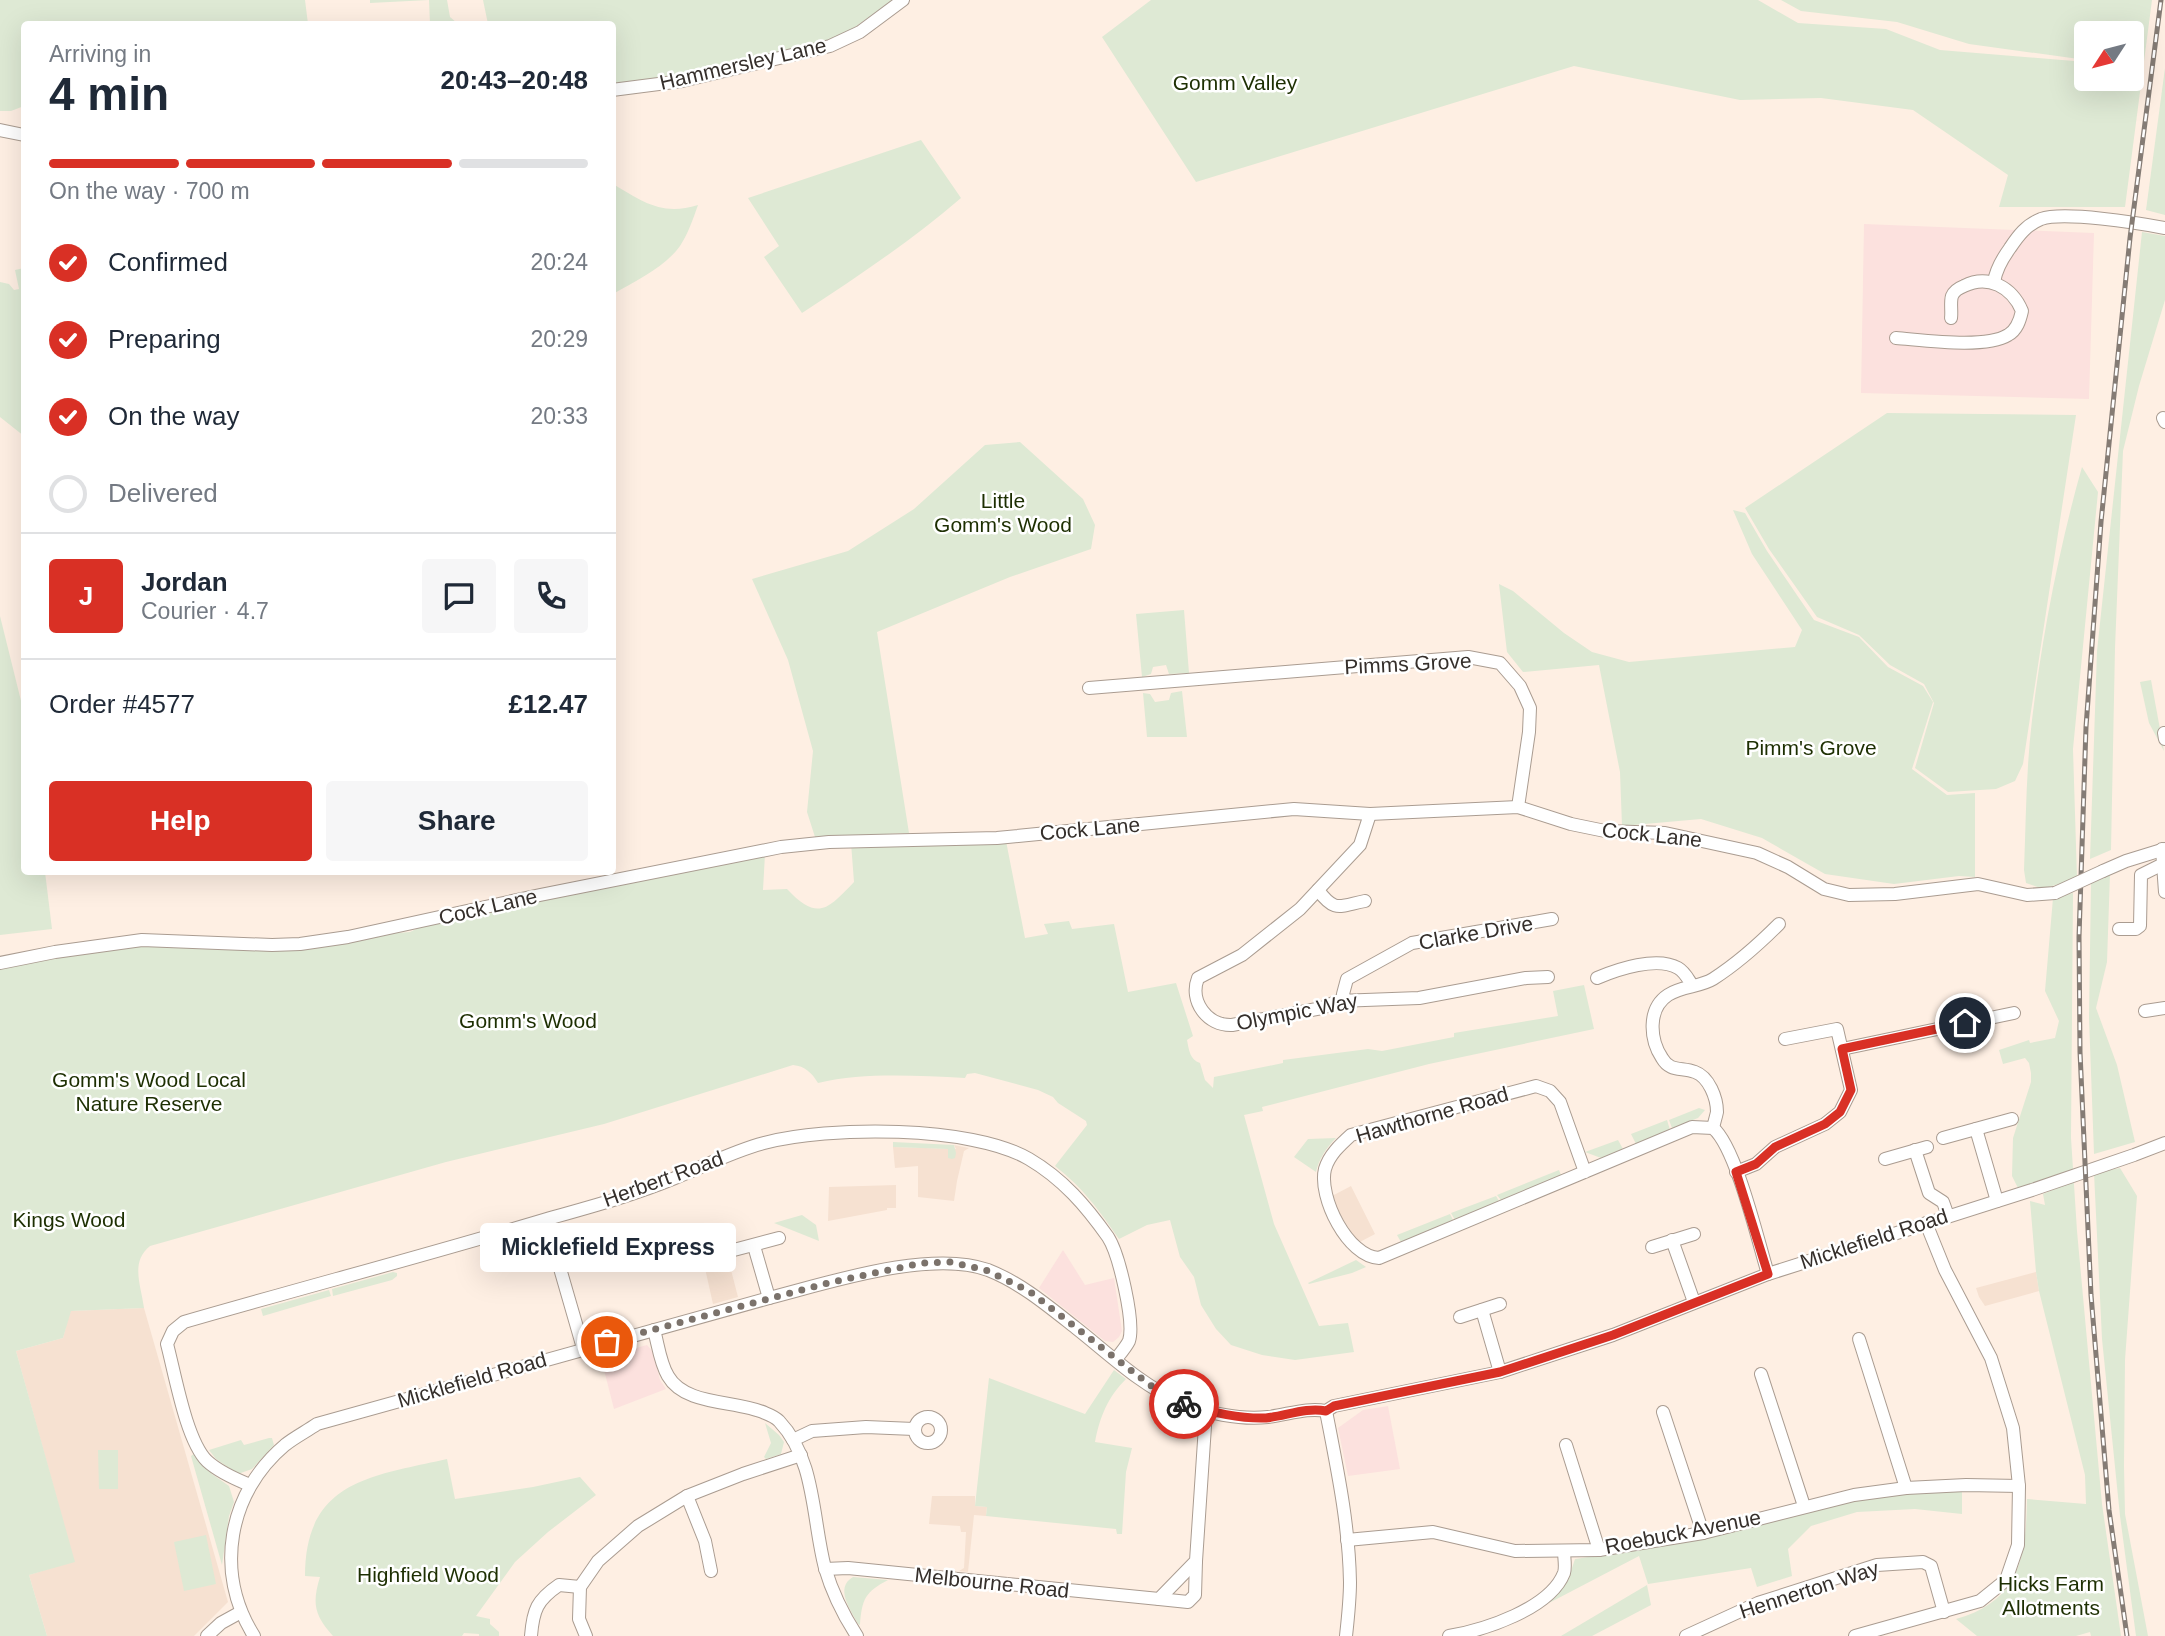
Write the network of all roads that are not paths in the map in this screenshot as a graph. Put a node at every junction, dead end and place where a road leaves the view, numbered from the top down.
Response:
1 (903, 0) edge
2 (616, 89) edge
3 (0, 130) edge
4 (21, 134) edge
5 (2165, 228) edge
6 (1994, 282) junction
7 (1951, 318) dead end
8 (1896, 338) dead end
9 (1089, 688) dead end
10 (2164, 733) edge
11 (2165, 738) edge
12 (1518, 807) junction
13 (1370, 814) junction
14 (2164, 849) edge
15 (2163, 864) edge
16 (1318, 890) junction
17 (2165, 892) edge
18 (1365, 901) dead end
19 (1552, 919) dead end
20 (1779, 924) dead end
21 (2119, 929) dead end
22 (0, 963) edge
23 (1548, 977) dead end
24 (1597, 978) dead end
25 (1692, 985) junction
26 (1345, 1000) junction
27 (2165, 1008) edge
28 (2145, 1011) dead end
29 (2014, 1013) dead end
30 (1785, 1039) dead end
31 (1842, 1049) junction
32 (2012, 1119) dead end
33 (1713, 1128) junction
34 (1976, 1129) junction
35 (1943, 1138) dead end
36 (2165, 1143) edge
37 (1885, 1159) dead end
38 (1585, 1172) junction
39 (1736, 1172) junction
40 (1997, 1201) junction
41 (1948, 1216) junction
42 (546, 1220) junction
43 (1926, 1223) junction
44 (1694, 1234) dead end
45 (779, 1238) dead end
46 (1672, 1240) junction
47 (754, 1246) junction
48 (1652, 1247) dead end
49 (730, 1251) dead end
50 (1768, 1274) junction
51 (769, 1298) junction
52 (1693, 1302) junction
53 (1500, 1304) dead end
54 (1482, 1310) junction
55 (1460, 1317) dead end
56 (654, 1330) junction
57 (1859, 1339) dead end
58 (583, 1348) junction
59 (1116, 1359) junction
60 (1500, 1372) junction
61 (1761, 1374) dead end
62 (1206, 1411) junction
63 (1326, 1411) junction
64 (1663, 1412) dead end
65 (914, 1429) dead end
66 (793, 1440) junction
67 (1566, 1445) dead end
68 (801, 1455) junction
69 (250, 1485) junction
70 (2020, 1486) junction
71 (1906, 1488) junction
72 (687, 1496) junction
73 (1804, 1506) junction
74 (1703, 1533) junction
75 (1347, 1540) junction
76 (1599, 1550) junction
77 (1563, 1551) junction
78 (1196, 1561) junction
79 (825, 1569) junction
80 (711, 1571) dead end
81 (580, 1587) junction
82 (1159, 1599) junction
83 (241, 1612) junction
84 (1944, 1612) junction
85 (854, 1635) edge
86 (207, 1636) edge
87 (254, 1636) edge
88 (531, 1636) edge
89 (586, 1636) edge
90 (1346, 1636) edge
91 (1449, 1636) edge
92 (1686, 1636) edge
93 (1855, 1636) edge

1 - 2 street, Hammersley Lane
3 - 4 street
5 - 6 street
6 - 7 street
6 - 8 street
9 - 12 street, Pimms Grove
10 - 11 street
12 - 13 street, Cock Lane
12 - 14 street, Cock Lane, bridge
13 - 16 street, Olympic Way
13 - 22 street, Cock Lane
14 - 15 street
15 - 17 street
15 - 21 street
16 - 18 street
16 - 26 street, Olympic Way
19 - 26 street, Clarke Drive
20 - 25 street
23 - 26 street, Olympic Way
24 - 25 street
25 - 33 street
27 - 28 street
29 - 31 street
30 - 31 street
31 - 39 street
32 - 34 street
33 - 38 street, Hawthorne Road
33 - 39 street
34 - 35 street
34 - 40 street
36 - 40 street, Micklefield Road
37 - 41 street
38 - 38 street, Hawthorne Road
39 - 50 street
40 - 41 street, Micklefield Road
41 - 43 street, Micklefield Road
42 - 58 street
42 - 59 street, Herbert Road
42 - 69 street, Herbert Road
43 - 50 street, Micklefield Road
43 - 70 street
44 - 46 street
45 - 47 street
46 - 48 street
46 - 52 street
47 - 49 street
47 - 51 street
50 - 52 street, Micklefield Road
51 - 56 street, Micklefield Road
51 - 59 street, Micklefield Road
52 - 60 street, Micklefield Road
53 - 54 street
54 - 55 street
54 - 60 street
56 - 58 street, Micklefield Road
56 - 66 street
57 - 71 street
58 - 69 street, Micklefield Road
59 - 62 street, Micklefield Road
60 - 63 street, Micklefield Road
61 - 73 street
62 - 63 street, Micklefield Road
62 - 78 street, Melbourne Road
63 - 75 street
64 - 74 street
65 - 66 street
66 - 68 street
67 - 76 street
68 - 72 street
68 - 79 street
69 - 83 street, Micklefield Road
70 - 71 street, Roebuck Avenue
70 - 84 street
71 - 73 street, Roebuck Avenue
72 - 80 street
72 - 81 street
73 - 74 street, Roebuck Avenue
74 - 76 street, Roebuck Avenue
75 - 77 street, Roebuck Avenue
75 - 90 street
76 - 77 street, Roebuck Avenue
77 - 91 street
78 - 82 street
78 - 82 street, Melbourne Road
79 - 82 street, Melbourne Road
79 - 85 street
81 - 88 street
81 - 89 street
83 - 86 street
83 - 87 street, Micklefield Road
84 - 92 street, Hennerton Way
84 - 93 street

